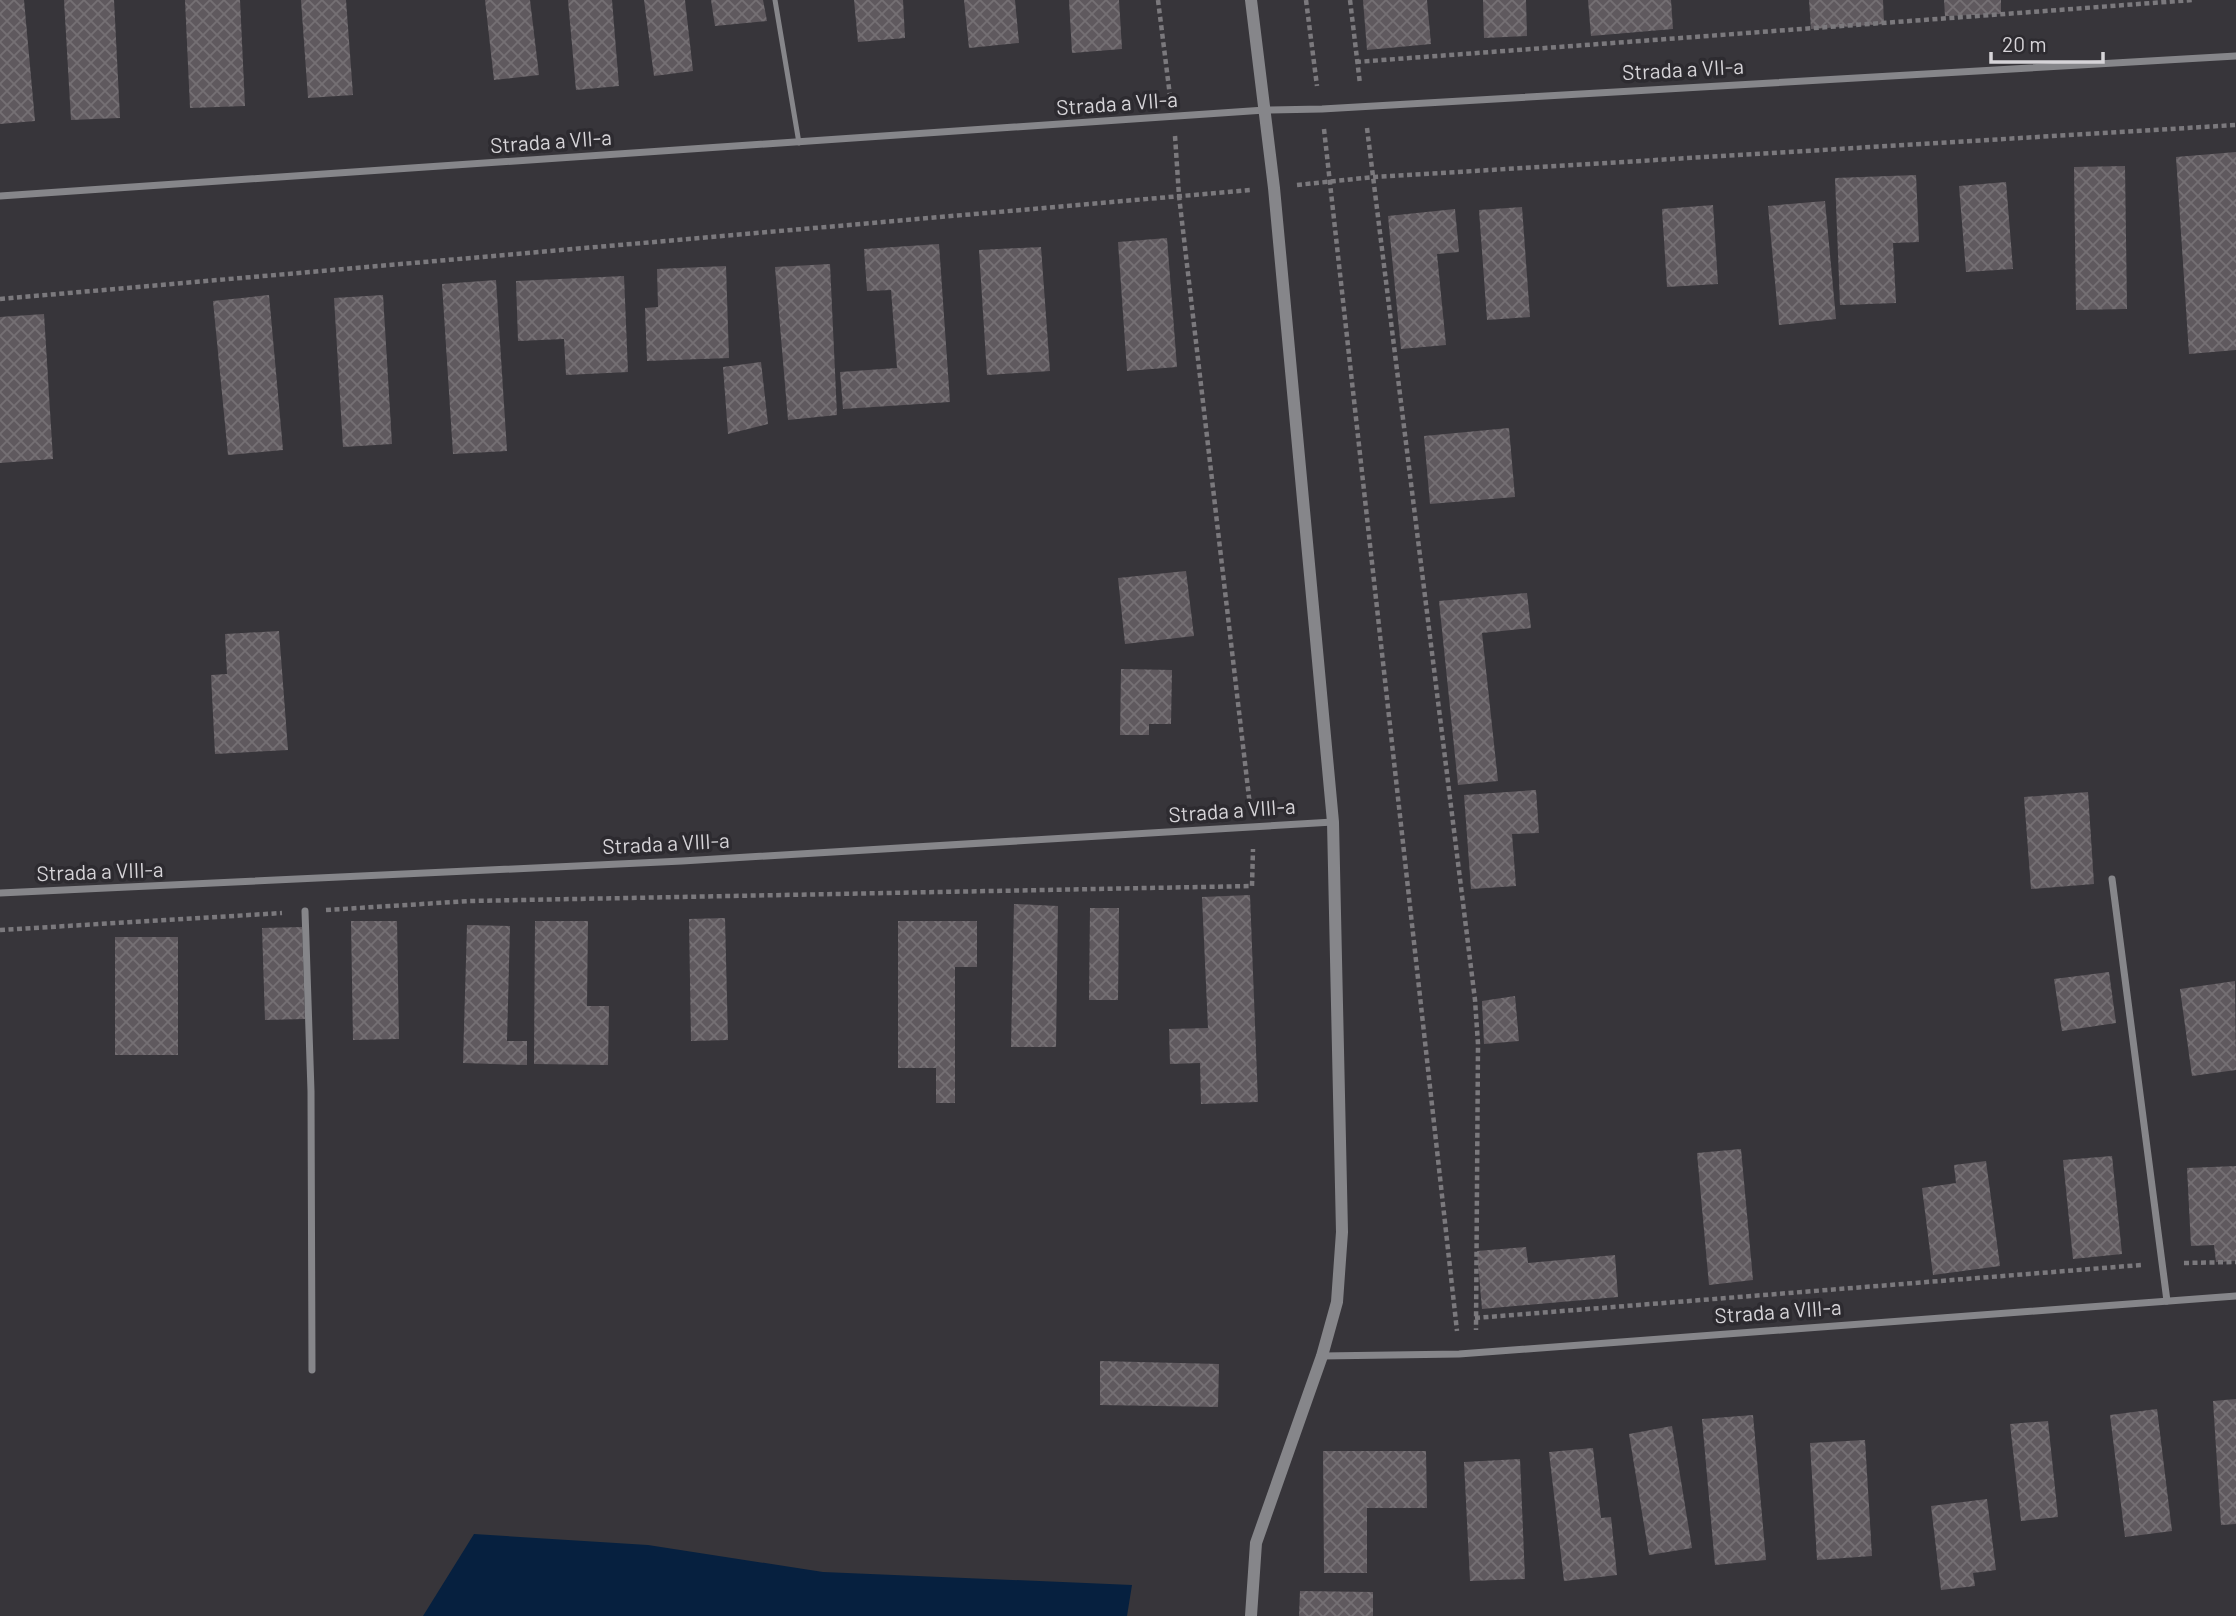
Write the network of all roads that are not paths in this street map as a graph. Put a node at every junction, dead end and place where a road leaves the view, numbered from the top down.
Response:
1 (775, 0) edge
2 (1251, 0) edge
3 (2236, 56) edge
4 (1265, 110) junction
5 (799, 143) junction
6 (0, 196) edge
7 (1334, 822) junction
8 (2112, 879) dead end
9 (0, 893) edge
10 (305, 911) road end
11 (2236, 1296) edge
12 (2167, 1301) junction
13 (1322, 1356) junction
14 (312, 1370) dead end
15 (1251, 1616) edge

1 - 5 lane
2 - 4 street
3 - 4 street, Strada a VII-a
4 - 5 street, Strada a VII-a
4 - 7 street
5 - 6 street, Strada a VII-a
7 - 9 street, Strada a VIII-a
7 - 13 street
8 - 12 street
10 - 14 street
11 - 12 street, Strada a VIII-a
12 - 13 street, Strada a VIII-a
13 - 15 street

